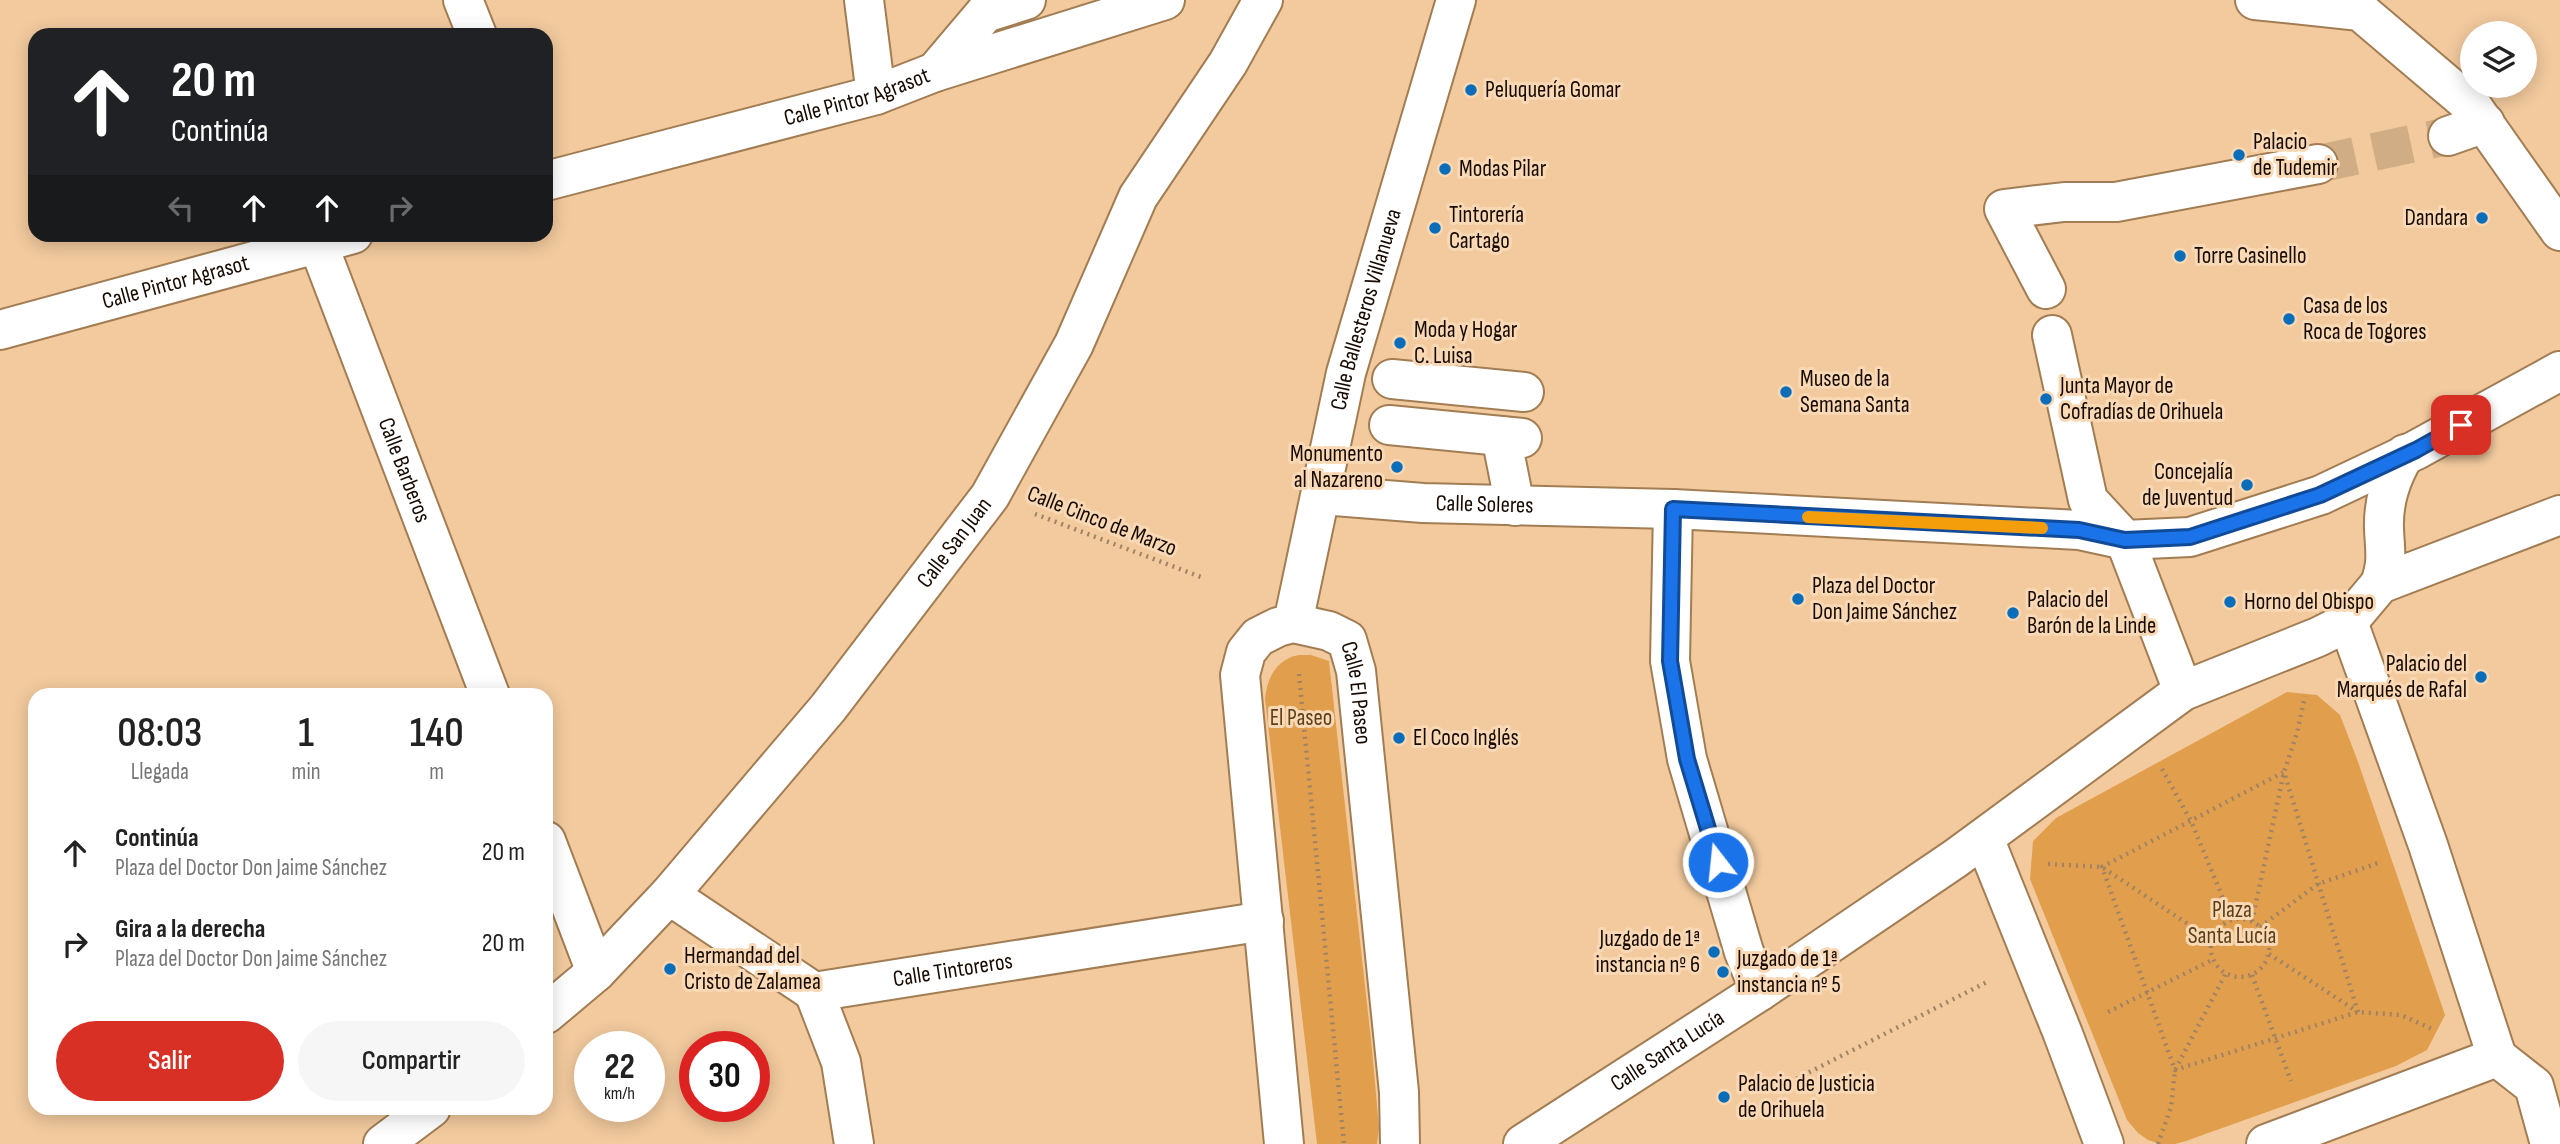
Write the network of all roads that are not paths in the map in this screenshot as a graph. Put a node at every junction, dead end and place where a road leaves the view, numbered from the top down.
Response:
1 (463, 0) edge
2 (864, 0) edge
3 (1026, 0) edge
4 (1165, 0) edge
5 (1263, 0) edge
6 (1456, 0) edge
7 (2255, 0) edge
8 (2365, 5) edge
9 (474, 28) edge
10 (935, 72) junction
11 (876, 95) junction
12 (2478, 115) junction
13 (2448, 136) tunnel mouth
14 (2318, 164) tunnel mouth
15 (553, 179) edge
16 (2557, 221) edge
17 (324, 242) edge
18 (336, 242) edge
19 (2046, 289) dead end
20 (0, 330) edge
21 (2052, 335) dead end
22 (2556, 374) edge
23 (1392, 379) dead end
24 (1524, 392) dead end
25 (1389, 425) dead end
26 (2405, 454) junction
27 (1322, 495) junction
28 (1514, 506) junction
29 (1660, 509) junction
30 (2560, 515) edge
31 (2125, 540) junction
32 (2380, 584) junction
33 (2348, 622) junction
34 (1293, 623) junction
35 (488, 688) edge
36 (2183, 691) junction
37 (1984, 838) junction
38 (553, 859) edge
39 (669, 895) junction
40 (1264, 921) junction
41 (596, 972) junction
42 (1760, 991) junction
43 (814, 992) junction
44 (553, 1008) edge
45 (2497, 1057) junction
46 (422, 1115) edge
47 (1531, 1142) edge
48 (383, 1144) edge
49 (854, 1144) edge
50 (1284, 1144) edge
51 (1400, 1144) edge
52 (2104, 1144) edge
53 (2266, 1144) edge
54 (2550, 1144) edge

1 - 9 street
2 - 11 street
3 - 10 street
4 - 10 street, Calle Pintor Agrasot
5 - 39 street, Calle San Juan
6 - 27 street, Calle Ballesteros Villanueva
7 - 8 street
8 - 12 street
10 - 11 street, Calle Pintor Agrasot
11 - 15 street, Calle Pintor Agrasot
12 - 13 street
12 - 16 street
14 - 19 street
17 - 20 street, Calle Pintor Agrasot
18 - 35 street, Calle Barberos
21 - 31 street
22 - 26 street
23 - 24 street
25 - 28 street
26 - 31 street
26 - 32 street
27 - 28 street, Calle Soleres
27 - 34 street, Calle Ballesteros Villanueva
28 - 29 street, Calle Soleres
29 - 31 street
29 - 42 street
30 - 32 street
31 - 36 street
32 - 33 street
33 - 36 street
33 - 45 street
34 - 40 street
34 - 51 street, Calle El Paseo
36 - 37 street
37 - 42 street, Calle Santa Lucía
37 - 52 street
38 - 41 street
39 - 41 street, Calle San Juan
39 - 43 street
40 - 43 street, Calle Tintoreros
40 - 50 street
41 - 44 street, Calle San Juan
42 - 47 street, Calle Santa Lucía
43 - 49 street
45 - 53 street
45 - 54 street
46 - 48 street

